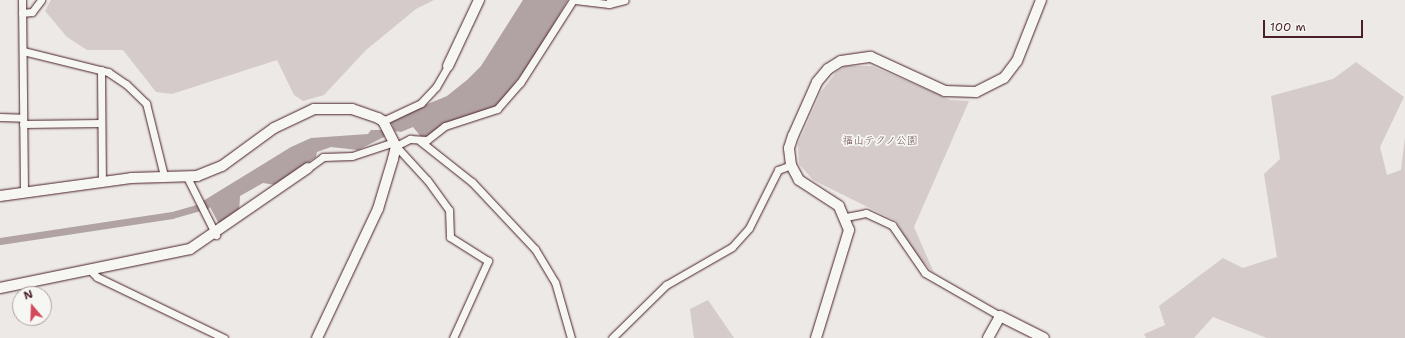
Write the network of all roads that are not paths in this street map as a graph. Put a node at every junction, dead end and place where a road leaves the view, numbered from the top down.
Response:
1 (22, 0) edge
2 (41, 0) edge
3 (479, 0) edge
4 (574, 0) edge
5 (625, 0) edge
6 (1041, 0) edge
7 (609, 2) edge
8 (22, 13) junction
9 (23, 51) junction
10 (448, 66) joint
11 (101, 70) junction
12 (0, 117) edge
13 (23, 121) junction
14 (383, 121) junction
15 (101, 123) junction
16 (420, 141) junction
17 (395, 144) junction
18 (791, 165) junction
19 (308, 168) joint
20 (164, 176) junction
21 (187, 177) junction
22 (102, 182) junction
23 (24, 193) junction
24 (0, 196) edge
25 (846, 216) junction
26 (216, 235) junction
27 (92, 272) junction
28 (0, 288) edge
29 (1000, 316) junction
30 (224, 338) edge
31 (317, 338) edge
32 (453, 338) edge
33 (571, 338) edge
34 (612, 338) edge
35 (816, 338) edge
36 (988, 338) edge
37 (1044, 338) edge

1 - 8 street
2 - 8 street
3 - 10 street
4 - 7 street
4 - 16 street
5 - 7 street
6 - 18 street
8 - 9 street
9 - 11 street
9 - 13 street
10 - 14 street
11 - 15 street
11 - 20 street
12 - 13 street
13 - 15 street
13 - 23 street
14 - 17 street
14 - 21 street
15 - 22 street
16 - 17 street
16 - 33 street
17 - 19 street
17 - 31 street
17 - 32 street
18 - 25 street
18 - 34 street
19 - 26 street
20 - 21 street
20 - 22 street
21 - 26 street
22 - 23 street
23 - 24 street
25 - 29 street
25 - 35 street
26 - 27 street
27 - 28 street
27 - 30 street
29 - 36 street
29 - 37 street

